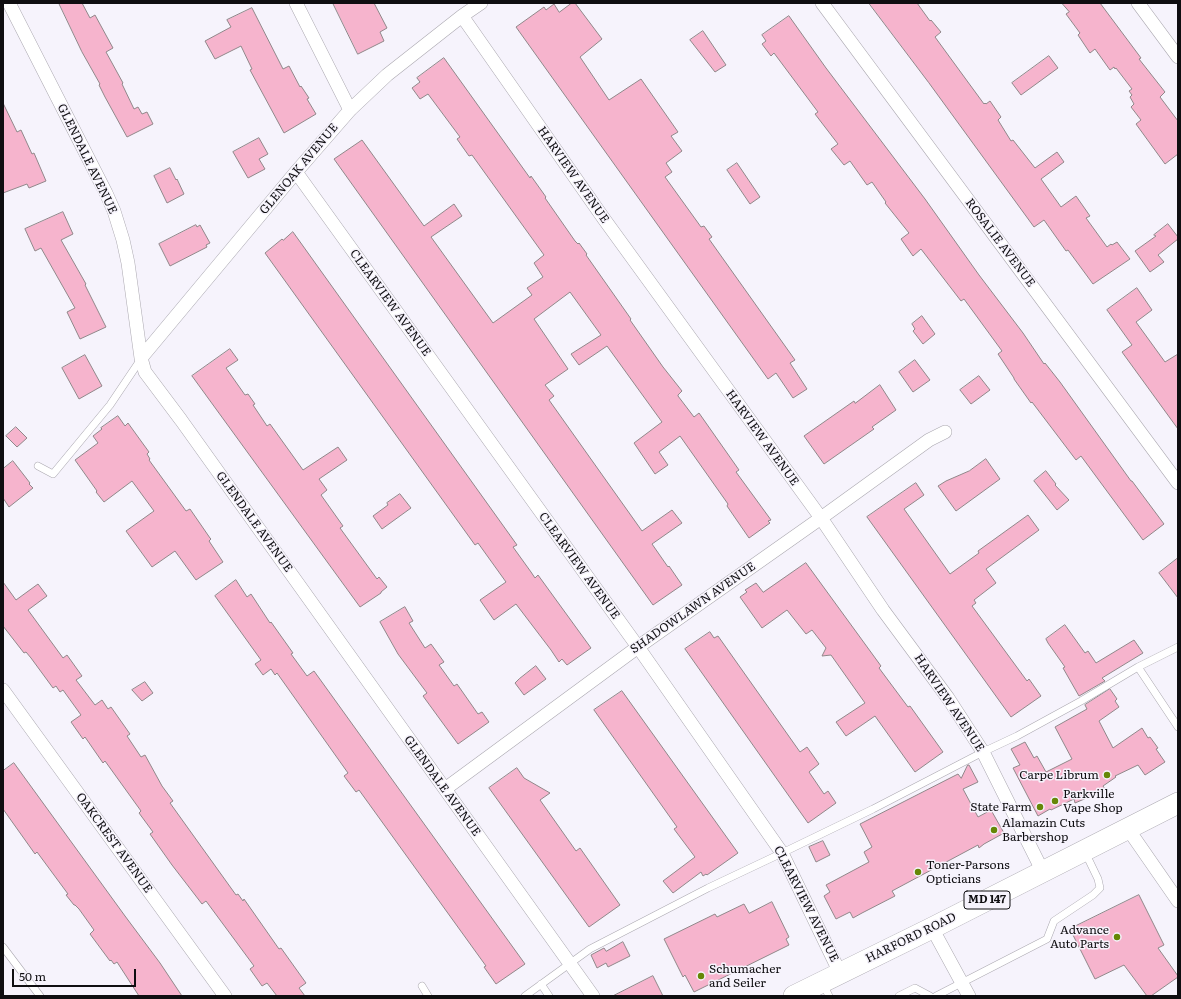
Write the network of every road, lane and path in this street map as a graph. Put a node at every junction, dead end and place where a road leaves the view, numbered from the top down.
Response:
1 (9, 3) edge
2 (296, 3) edge
3 (481, 3) edge
4 (822, 3) edge
5 (1138, 3) edge
6 (462, 16) junction
7 (1178, 57) edge
8 (350, 110) junction
9 (296, 172) junction
10 (141, 358) junction
11 (945, 432) dead end
12 (38, 466) dead end
13 (1178, 483) edge
14 (820, 518) junction
15 (638, 647) junction
16 (1178, 647) edge
17 (1138, 667) junction
18 (3, 690) edge
19 (1178, 727) edge
20 (983, 752) junction
21 (445, 789) junction
22 (1178, 803) edge
23 (1128, 829) junction
24 (1084, 851) junction
25 (782, 853) junction
26 (1043, 872) junction
27 (1178, 901) edge
28 (932, 928) junction
29 (3, 947) edge
30 (570, 964) junction
31 (962, 983) junction
32 (541, 984) junction
33 (831, 984) edge
34 (422, 986) dead end
35 (40, 996) edge
36 (225, 996) edge
37 (428, 996) edge
38 (525, 996) edge
39 (549, 996) edge
40 (593, 996) edge
41 (794, 996) edge
42 (899, 996) edge
43 (930, 996) edge
44 (936, 996) edge
45 (969, 996) edge

1 - 10 street, GLENDALE AVENUE
2 - 8 street
3 - 6 street, GLENOAK AVENUE
4 - 13 street, ROSALIE AVENUE
5 - 7 street
6 - 8 street, GLENOAK AVENUE
6 - 14 street, HARVIEW AVENUE
8 - 9 street, GLENOAK AVENUE
9 - 10 street, GLENOAK AVENUE
9 - 15 street, CLEARVIEW AVENUE
10 - 12 lane
10 - 21 street, GLENDALE AVENUE
11 - 14 street, SHADOWLAWN AVENUE
14 - 15 street, SHADOWLAWN AVENUE
14 - 20 street, HARVIEW AVENUE
15 - 21 street, SHADOWLAWN AVENUE
15 - 25 street, CLEARVIEW AVENUE
16 - 17 lane
17 - 19 lane
17 - 20 lane
18 - 36 street, OAKCREST AVENUE
20 - 25 lane
20 - 26 street, HARVIEW AVENUE
21 - 30 street, GLENDALE AVENUE
22 - 23 main road, HARFORD ROAD / MD 147
23 - 24 main road, HARFORD ROAD / MD 147
23 - 27 street
24 - 26 main road, HARFORD ROAD / MD 147
24 - 31 lane
25 - 30 lane
25 - 33 street, CLEARVIEW AVENUE
26 - 28 main road, HARFORD ROAD / MD 147
28 - 31 street
28 - 33 main road, HARFORD ROAD / MD 147
29 - 35 lane
30 - 32 lane
30 - 40 street, GLENDALE AVENUE
31 - 44 lane
31 - 45 street
32 - 38 lane
32 - 39 lane
33 - 41 main road, HARFORD ROAD / MD 147
34 - 37 lane
42 - 43 lane

